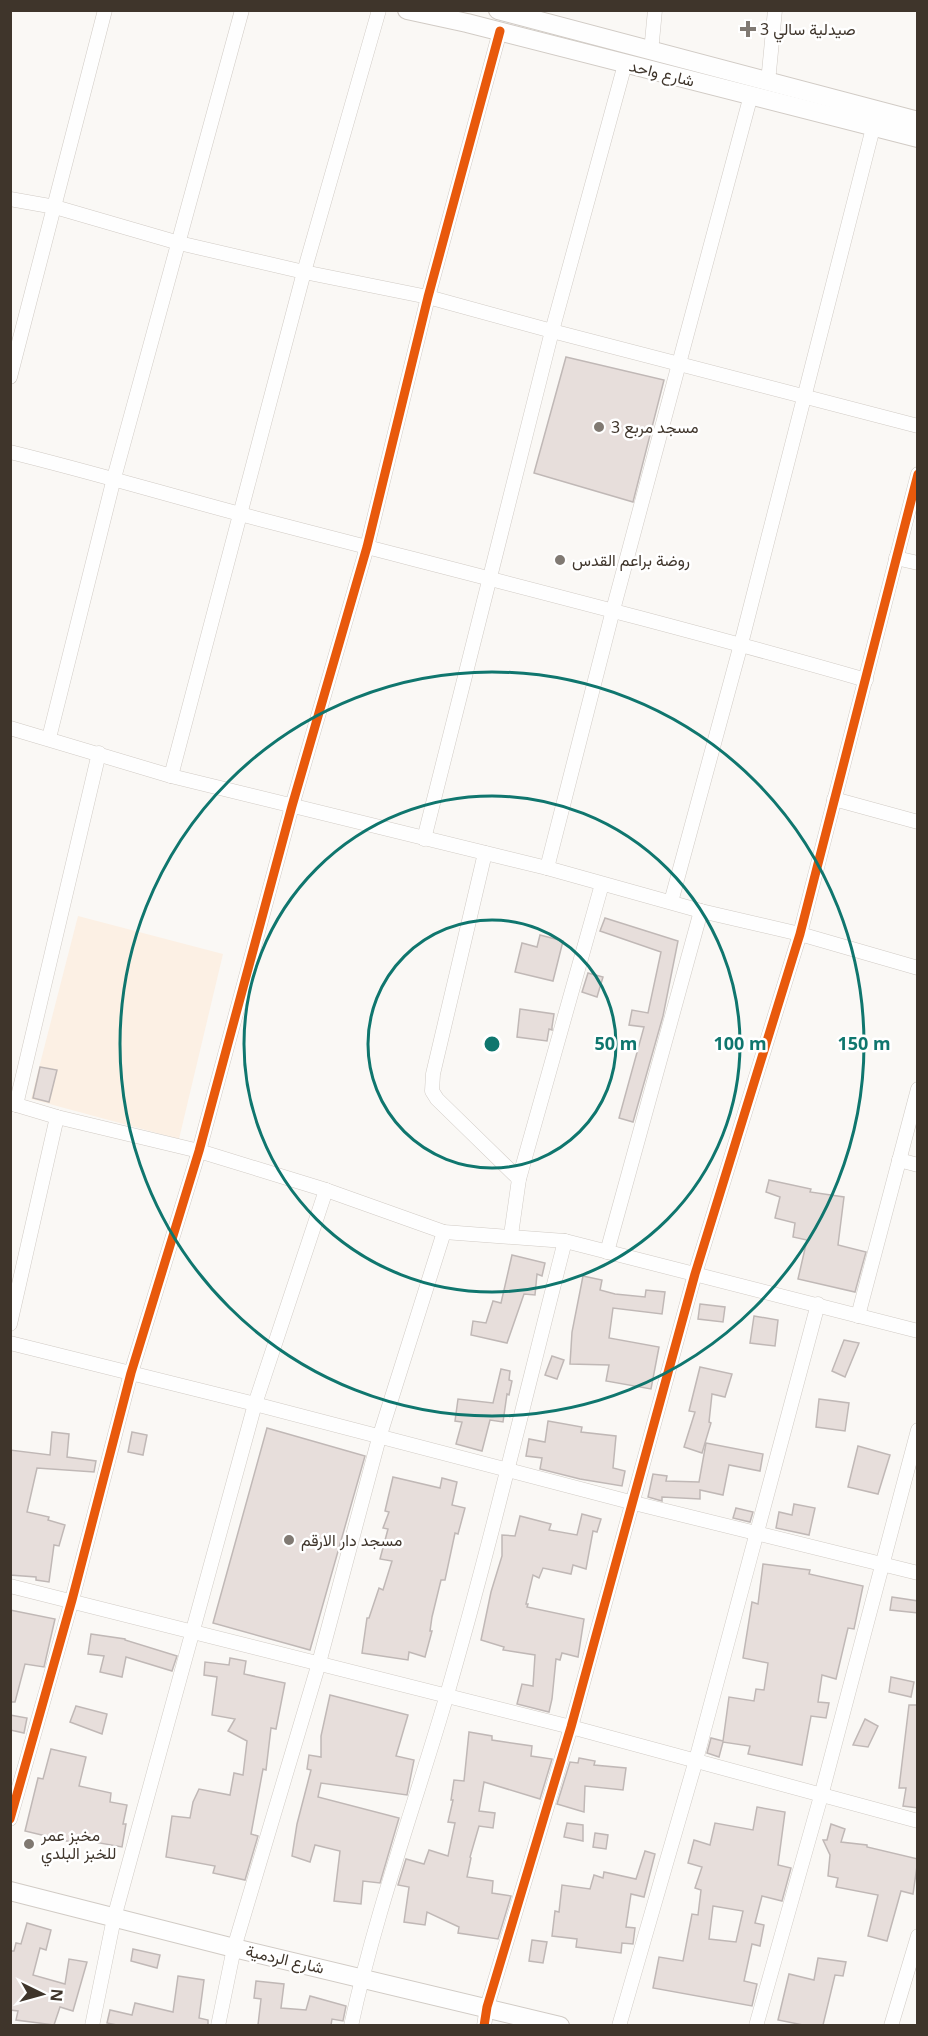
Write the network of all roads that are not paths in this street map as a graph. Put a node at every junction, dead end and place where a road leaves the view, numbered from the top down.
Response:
1 (105, 10) edge
2 (242, 10) edge
3 (379, 10) edge
4 (406, 10) edge
5 (498, 10) edge
6 (656, 10) edge
7 (775, 10) edge
8 (529, 15) edge
9 (500, 31) junction
10 (651, 52) junction
11 (625, 64) junction
12 (768, 82) junction
13 (751, 95) junction
14 (873, 128) junction
15 (910, 128) edge
16 (10, 199) edge
17 (55, 207) junction
18 (179, 243) junction
19 (304, 272) junction
20 (428, 297) junction
21 (552, 331) junction
22 (680, 364) junction
23 (10, 377) edge
24 (804, 395) junction
25 (918, 426) edge
26 (10, 452) edge
27 (918, 474) edge
28 (114, 478) junction
29 (241, 514) junction
30 (367, 547) junction
31 (896, 558) junction
32 (918, 563) edge
33 (489, 579) junction
34 (613, 610) junction
35 (741, 644) junction
36 (866, 680) junction
37 (10, 728) edge
38 (49, 738) junction
39 (99, 753) junction
40 (171, 776) junction
41 (834, 799) junction
42 (292, 806) junction
43 (918, 822) edge
44 (424, 839) junction
45 (485, 853) junction
46 (547, 868) junction
47 (602, 884) junction
48 (671, 902) junction
49 (701, 911) junction
50 (800, 934) junction
51 (918, 968) edge
52 (918, 1089) edge
53 (13, 1104) edge
54 (57, 1117) junction
55 (199, 1151) junction
56 (900, 1160) junction
57 (918, 1165) edge
58 (519, 1179) junction
59 (326, 1190) junction
60 (444, 1232) junction
61 (512, 1235) junction
62 (564, 1241) junction
63 (607, 1252) junction
64 (695, 1274) junction
65 (818, 1304) junction
66 (858, 1316) junction
67 (10, 1324) edge
68 (918, 1331) edge
69 (10, 1343) edge
70 (131, 1373) junction
71 (255, 1404) junction
72 (918, 1430) edge
73 (379, 1438) junction
74 (507, 1470) junction
75 (634, 1503) junction
76 (757, 1534) junction
77 (882, 1565) junction
78 (918, 1573) edge
79 (10, 1586) edge
80 (72, 1600) junction
81 (194, 1630) junction
82 (319, 1663) junction
83 (447, 1697) junction
84 (571, 1727) junction
85 (696, 1760) junction
86 (821, 1796) junction
87 (10, 1819) edge
88 (918, 1821) edge
89 (10, 1891) edge
90 (114, 1918) junction
91 (918, 1936) edge
92 (234, 1948) junction
93 (362, 1977) junction
94 (487, 2007) junction
95 (92, 2025) edge
96 (218, 2025) edge
97 (351, 2025) edge
98 (483, 2025) edge
99 (560, 2025) edge
100 (619, 2025) edge
101 (756, 2025) edge
102 (891, 2025) edge

1 - 17 street
2 - 18 street
3 - 19 street
4 - 9 street, شارع واحد
5 - 8 street, شارع واحد
6 - 10 street
7 - 12 street
8 - 10 street, شارع واحد
9 - 11 street, شارع واحد
9 - 20 street
10 - 12 street, شارع واحد
11 - 13 street, شارع واحد
11 - 21 street
12 - 15 street, شارع واحد
13 - 14 street, شارع واحد
13 - 22 street
14 - 15 street, شارع واحد
14 - 24 street
16 - 17 street
17 - 18 street
17 - 23 street
18 - 19 street
18 - 28 street
19 - 20 street
19 - 29 street
20 - 21 street
20 - 30 street
21 - 22 street
21 - 33 street
22 - 24 street
22 - 34 street
24 - 25 street
24 - 35 street
26 - 28 street
27 - 31 street
28 - 29 street
28 - 38 street
29 - 30 street
29 - 40 street
30 - 33 street
30 - 42 street
31 - 32 street
31 - 36 street
33 - 34 street
33 - 44 street
34 - 35 street
34 - 46 street
35 - 36 street
35 - 48 street
36 - 41 street
37 - 38 street
38 - 39 street
39 - 40 street
39 - 53 street
40 - 42 street
41 - 43 street
41 - 50 street
42 - 44 street
42 - 55 street
44 - 45 street
45 - 46 street
45 - 58 street
46 - 47 street
47 - 48 street
47 - 58 street
48 - 49 street
49 - 50 street
49 - 63 street
50 - 51 street
50 - 64 street
52 - 56 street
53 - 54 street
54 - 55 street
54 - 67 street
55 - 59 street
55 - 70 street
56 - 57 street
56 - 66 street
58 - 61 street
59 - 60 street
59 - 71 street
60 - 61 street
60 - 73 street
61 - 62 street
62 - 63 street
62 - 74 street
63 - 64 street
64 - 65 street
64 - 75 street
65 - 66 street
65 - 76 street
66 - 68 street
69 - 70 street
70 - 71 street
70 - 80 street
71 - 73 street
71 - 81 street
72 - 77 street
73 - 74 street
73 - 82 street
74 - 75 street
74 - 83 street
75 - 76 street
75 - 84 street
76 - 77 street
76 - 85 street
77 - 78 street
77 - 86 street
79 - 80 street
80 - 81 street
80 - 87 street
81 - 82 street
81 - 90 street
82 - 83 street
82 - 92 street
83 - 84 street
83 - 93 street
84 - 85 street
84 - 94 street
85 - 86 street
85 - 100 street
86 - 88 street
86 - 101 street
89 - 90 street, شارع الردمية
90 - 92 street, شارع الردمية
90 - 95 street
91 - 102 street
92 - 93 street, شارع الردمية
92 - 96 street
93 - 94 street, شارع الردمية
93 - 97 street
94 - 98 street
94 - 99 street, شارع الردمية

